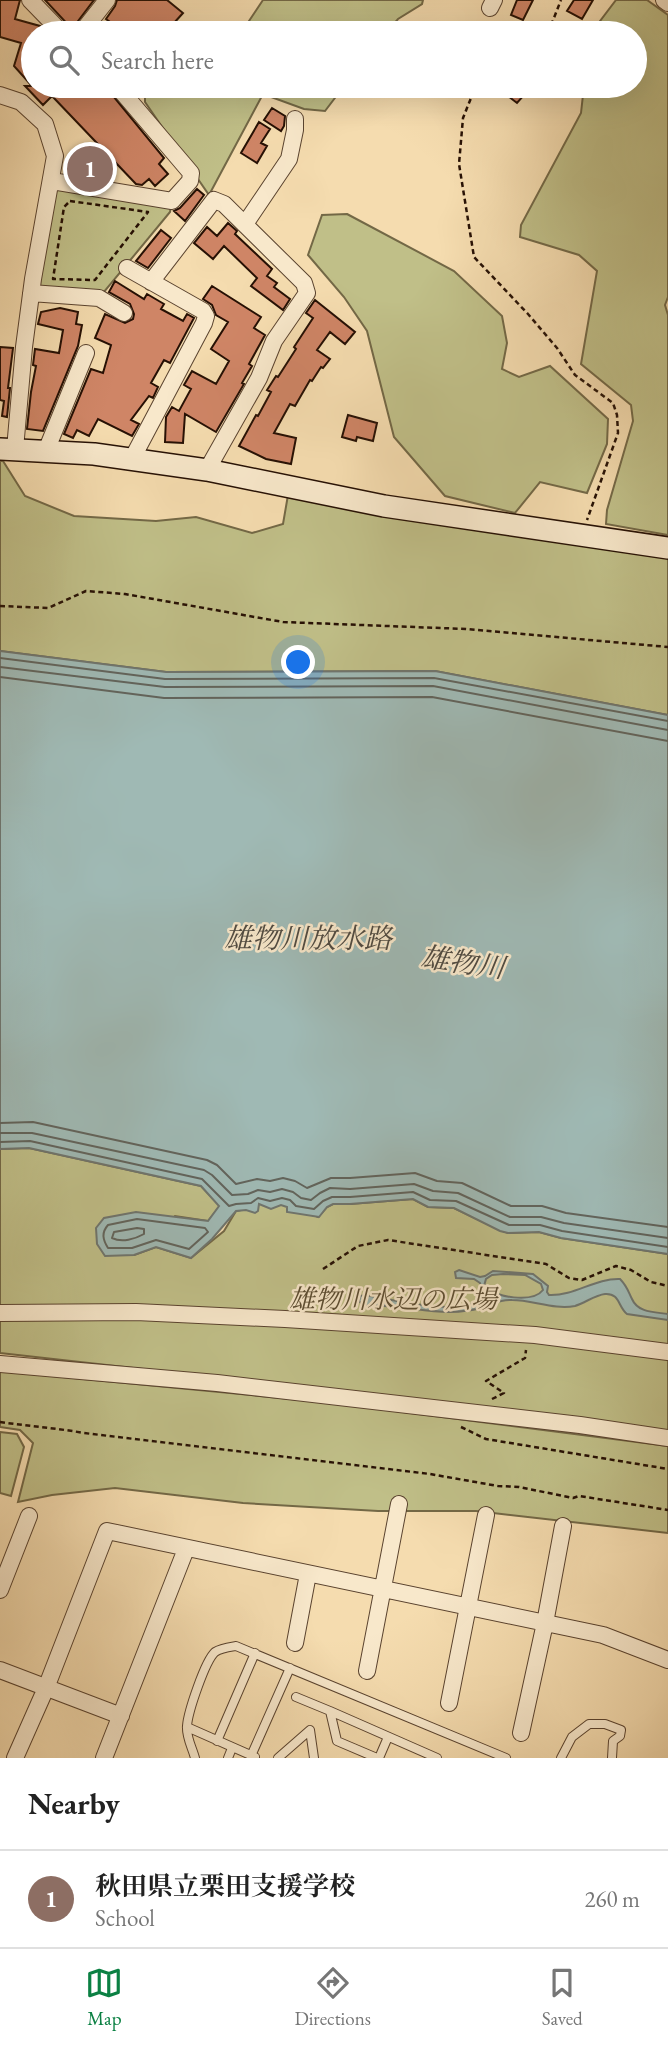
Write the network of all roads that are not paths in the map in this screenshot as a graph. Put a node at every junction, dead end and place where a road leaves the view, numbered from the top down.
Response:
1 (30, 0) edge
2 (107, 0) edge
3 (664, 0) edge
4 (668, 3) edge
5 (50, 21) edge
6 (90, 21) edge
7 (0, 94) edge
8 (127, 98) edge
9 (295, 119) dead end
10 (52, 181) junction
11 (245, 224) junction
12 (127, 268) dead end
13 (151, 282) junction
14 (32, 293) junction
15 (124, 313) dead end
16 (86, 353) dead end
17 (8, 449) edge
18 (46, 451) junction
19 (132, 459) junction
20 (207, 470) junction
21 (668, 548) edge
22 (0, 1314) edge
23 (668, 1352) edge
24 (0, 1364) edge
25 (668, 1438) edge
26 (399, 1504) dead end
27 (486, 1515) dead end
28 (29, 1516) dead end
29 (563, 1526) dead end
30 (186, 1549) junction
31 (308, 1574) junction
32 (0, 1590) edge
33 (383, 1590) junction
34 (469, 1607) junction
35 (545, 1623) junction
36 (295, 1643) dead end
37 (254, 1653) junction
38 (668, 1660) edge
39 (290, 1668) junction
40 (0, 1670) edge
41 (367, 1671) dead end
42 (46, 1688) junction
43 (296, 1697) dead end
44 (449, 1703) dead end
45 (330, 1711) junction
46 (121, 1716) junction
47 (187, 1727) junction
48 (521, 1732) dead end
49 (388, 1737) junction
50 (217, 1741) junction
51 (232, 1748) junction
52 (254, 1757) edge
53 (15, 1758) edge
54 (104, 1758) edge
55 (195, 1758) edge
56 (228, 1758) edge
57 (278, 1758) edge
58 (314, 1758) edge
59 (378, 1758) edge
60 (437, 1758) edge
61 (506, 1758) edge
62 (561, 1758) edge
63 (612, 1758) edge

1 - 5 street
2 - 6 street
3 - 4 street
7 - 10 street
8 - 10 street
9 - 11 street
10 - 14 street
11 - 13 street
11 - 20 street
12 - 13 street
13 - 19 street
14 - 15 street
14 - 17 street
16 - 18 street
17 - 18 street
18 - 19 street
19 - 20 street
20 - 21 street
22 - 23 street
24 - 25 street
26 - 33 street
27 - 34 street
28 - 32 street
29 - 35 street
30 - 31 street
30 - 42 street
30 - 46 street
31 - 33 street
31 - 36 street
33 - 34 street
33 - 41 street
34 - 35 street
34 - 44 street
35 - 38 street
35 - 48 street
37 - 39 lane
37 - 47 lane
37 - 50 lane
39 - 52 lane
39 - 61 lane
40 - 42 street
42 - 46 street
42 - 53 street
43 - 45 lane
45 - 49 lane
45 - 59 lane
46 - 54 street
47 - 50 lane
47 - 55 lane
49 - 59 lane
49 - 60 lane
50 - 51 lane
51 - 52 lane
51 - 56 lane
57 - 58 lane
62 - 63 lane

